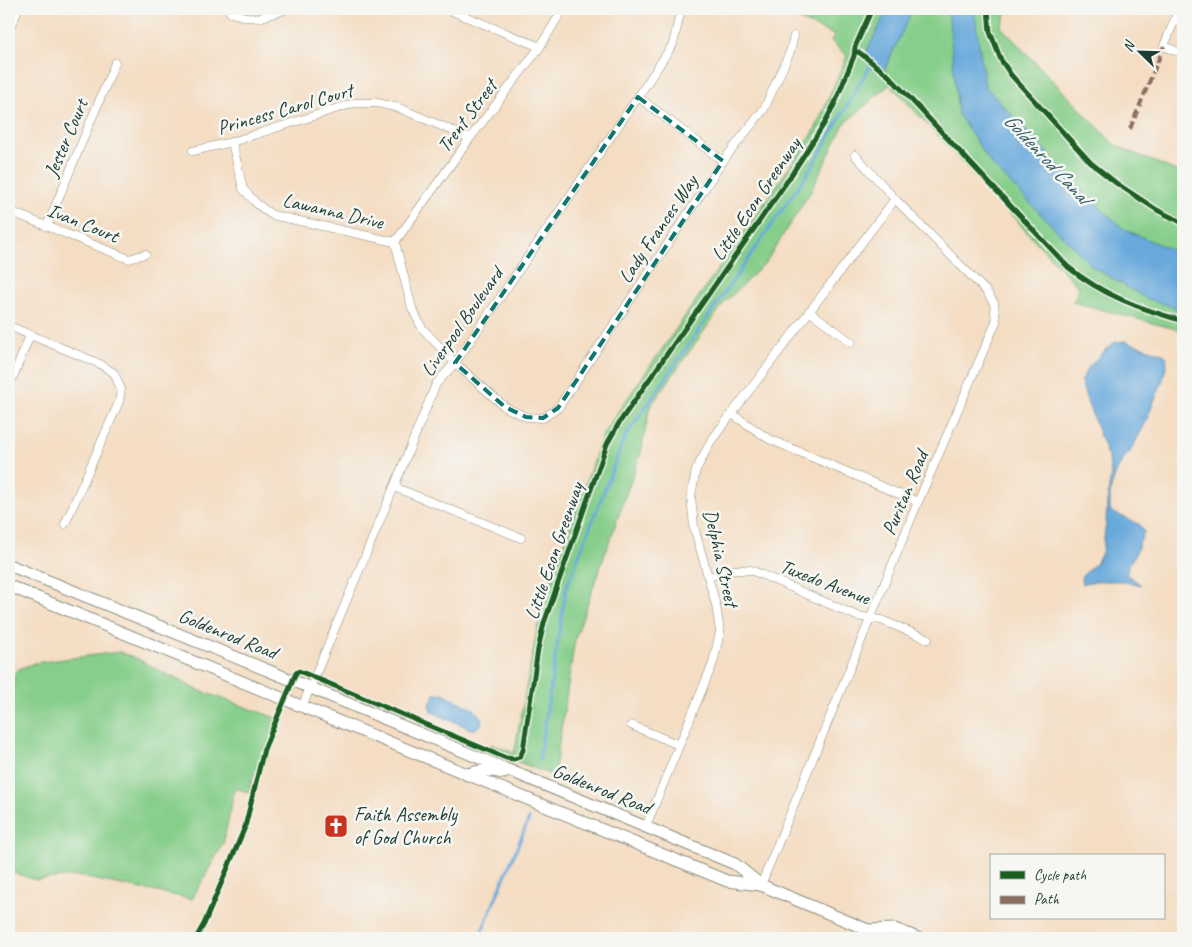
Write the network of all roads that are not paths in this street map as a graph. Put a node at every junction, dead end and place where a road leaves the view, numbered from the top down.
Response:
1 (18, 9) edge
2 (228, 9) edge
3 (288, 9) edge
4 (447, 9) edge
5 (563, 9) edge
6 (681, 9) edge
7 (1179, 9) edge
8 (9, 31) edge
9 (794, 36) dead end
10 (540, 47) junction
11 (1183, 54) edge
12 (115, 63) dead end
13 (638, 97) junction
14 (470, 138) junction
15 (232, 142) junction
16 (193, 151) dead end
17 (855, 155) dead end
18 (723, 162) junction
19 (895, 199) junction
20 (9, 211) edge
21 (47, 226) junction
22 (395, 242) junction
23 (145, 254) dead end
24 (809, 312) junction
25 (9, 326) edge
26 (30, 335) junction
27 (851, 342) dead end
28 (455, 364) junction
29 (9, 387) edge
30 (732, 414) junction
31 (526, 417) joint
32 (394, 487) junction
33 (918, 502) junction
34 (64, 524) dead end
35 (521, 538) dead end
36 (9, 565) edge
37 (708, 577) junction
38 (9, 586) edge
39 (870, 618) junction
40 (928, 639) dead end
41 (310, 688) junction
42 (302, 707) junction
43 (631, 725) dead end
44 (678, 744) junction
45 (467, 775) junction
46 (518, 775) junction
47 (646, 826) junction
48 (761, 885) junction
49 (868, 930) junction
50 (878, 938) edge
51 (918, 938) edge

1 - 8 street
2 - 3 street
4 - 10 street
5 - 10 street, Trent Street
6 - 13 street, Liverpool Boulevard
7 - 11 street
9 - 18 street, Lady Frances Way
10 - 14 street, Trent Street
12 - 21 street, Jester Court
13 - 18 street
13 - 28 street, Liverpool Boulevard
14 - 15 street, Princess Carol Court
14 - 22 street, Trent Street
15 - 16 street, Princess Carol Court
15 - 22 street, Lawanna Drive
17 - 19 street, Puritan Road
18 - 31 street, Lady Frances Way
19 - 24 street, Delphia Street
19 - 33 street, Puritan Road
20 - 21 street, Ivan Court
21 - 23 street, Ivan Court
22 - 28 street, Lawanna Drive
24 - 27 street
24 - 30 street, Delphia Street
25 - 26 street
26 - 29 street
26 - 34 street
28 - 31 street, Lawanna Drive
28 - 32 street, Liverpool Boulevard
30 - 33 street
30 - 37 street, Delphia Street
32 - 35 street
32 - 41 street, Liverpool Boulevard
33 - 39 street, Puritan Road
36 - 41 main road, Goldenrod Road
37 - 39 street, Tuxedo Avenue
37 - 44 street, Delphia Street
38 - 42 main road, Goldenrod Road
39 - 40 street, Tuxedo Avenue
39 - 48 street, Puritan Road
41 - 42 street, Liverpool Boulevard
41 - 46 main road, Goldenrod Road
42 - 45 main road, Goldenrod Road
43 - 44 street
44 - 47 street, Delphia Street
45 - 46 main road
45 - 48 main road, Goldenrod Road
46 - 47 main road, Goldenrod Road
47 - 48 main road, Goldenrod Road
48 - 49 main road, Goldenrod Road
49 - 50 main road, Goldenrod Road
49 - 51 main road, Goldenrod Road

